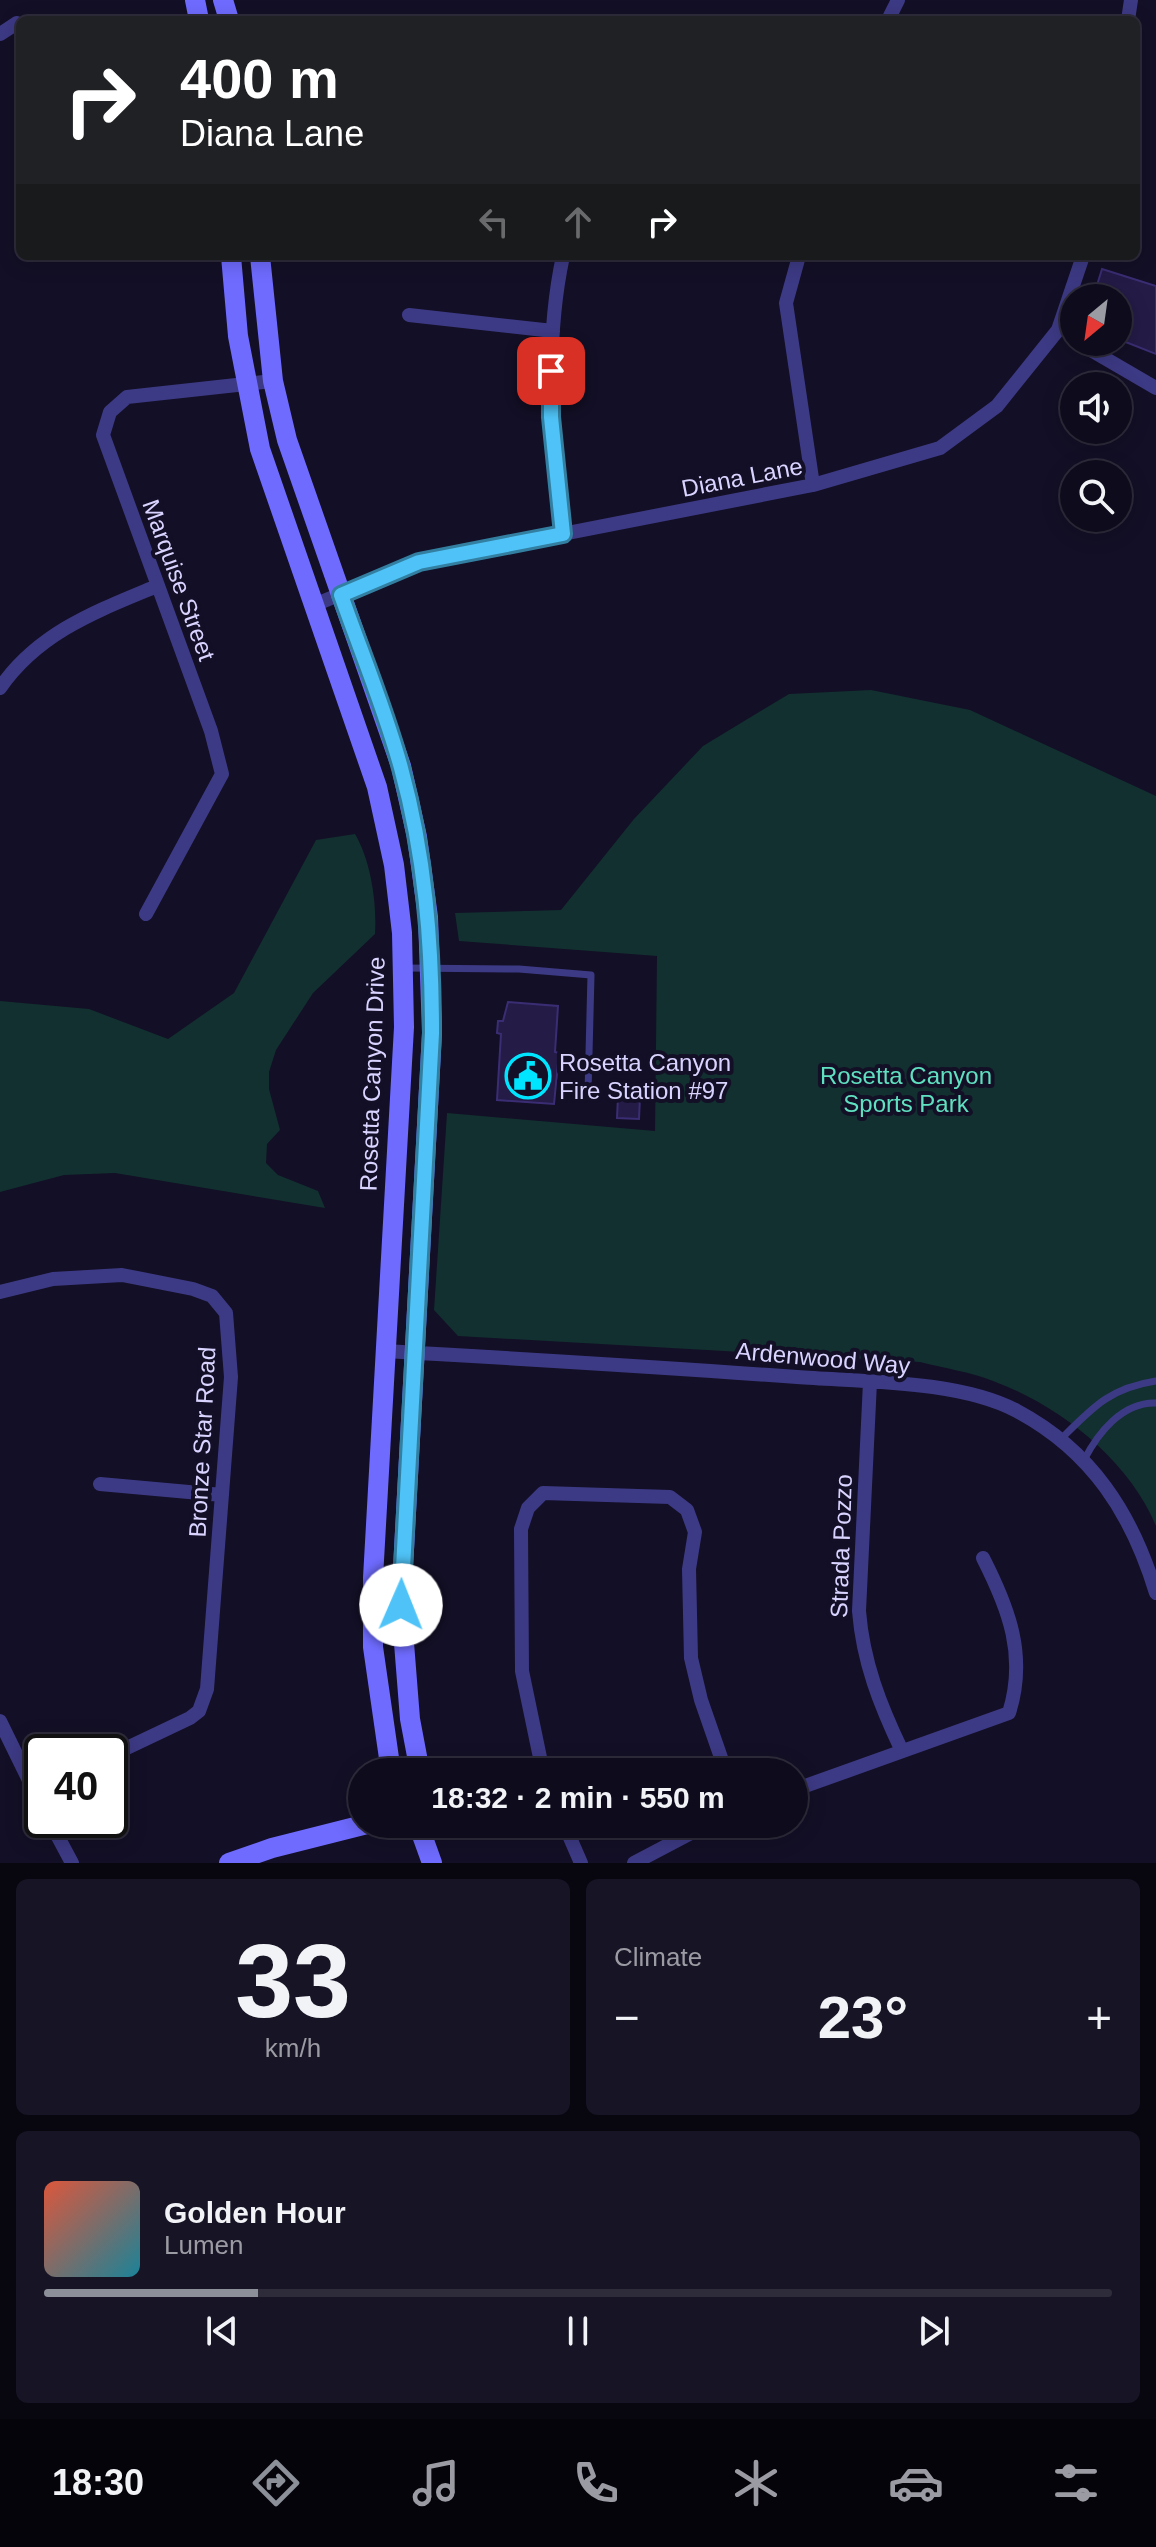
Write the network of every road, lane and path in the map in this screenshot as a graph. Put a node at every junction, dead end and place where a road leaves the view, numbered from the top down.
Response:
1 (231, 260) edge
2 (260, 260) edge
3 (562, 260) edge
4 (798, 260) edge
5 (1082, 260) edge
6 (409, 315) dead end
7 (1058, 330) joint
8 (553, 331) junction
9 (1102, 356) edge
10 (273, 381) junction
11 (246, 385) junction
12 (1156, 388) edge
13 (813, 485) junction
14 (563, 534) junction
15 (157, 586) junction
16 (341, 595) junction
17 (314, 605) junction
18 (0, 688) edge
19 (146, 914) dead end
20 (432, 967) junction
21 (403, 968) junction
22 (588, 1093) dead end
23 (0, 1292) edge
24 (386, 1351) junction
25 (414, 1353) junction
26 (1156, 1381) edge
27 (870, 1382) junction
28 (1156, 1403) edge
29 (1061, 1439) junction
30 (1084, 1460) junction
31 (100, 1484) dead end
32 (222, 1495) junction
33 (983, 1558) dead end
34 (1156, 1593) edge
35 (0, 1721) edge
36 (128, 1747) edge
37 (902, 1751) junction
38 (389, 1758) edge
39 (417, 1758) edge
40 (540, 1758) edge
41 (721, 1758) edge
42 (24, 1765) edge
43 (808, 1785) edge
44 (348, 1829) edge
45 (59, 1838) edge
46 (423, 1838) edge
47 (570, 1838) edge
48 (681, 1838) edge
49 (72, 1863) edge
50 (229, 1863) edge
51 (432, 1863) edge
52 (581, 1863) edge
53 (634, 1863) edge

1 - 11 street, Rosetta Canyon Drive
2 - 10 street
3 - 8 street
4 - 13 street
5 - 7 street, Diana Lane
6 - 8 street
7 - 13 street, Diana Lane
8 - 14 street
9 - 12 street
10 - 11 street, Marquise Street
10 - 16 street
11 - 15 street, Marquise Street
11 - 17 street, Rosetta Canyon Drive
13 - 14 street, Diana Lane
14 - 16 street, Diana Lane
15 - 18 street
15 - 19 street, Marquise Street
16 - 17 street, Diana Lane
16 - 20 street
17 - 21 street, Rosetta Canyon Drive
20 - 21 lane
20 - 22 lane
20 - 25 street
21 - 24 street, Rosetta Canyon Drive
23 - 32 street, Bronze Star Road
24 - 25 street, Ardenwood Way
24 - 38 street, Rosetta Canyon Drive
25 - 27 street, Ardenwood Way
25 - 39 street
26 - 29 lane
27 - 29 street, Ardenwood Way
27 - 37 street, Strada Pozzo
28 - 30 lane
29 - 30 street, Ardenwood Way
30 - 34 street, Ardenwood Way
31 - 32 street
32 - 36 street, Bronze Star Road
33 - 37 street
35 - 42 street
37 - 43 street
40 - 41 street
44 - 50 street
45 - 49 street
46 - 51 street
47 - 52 street
48 - 53 street

